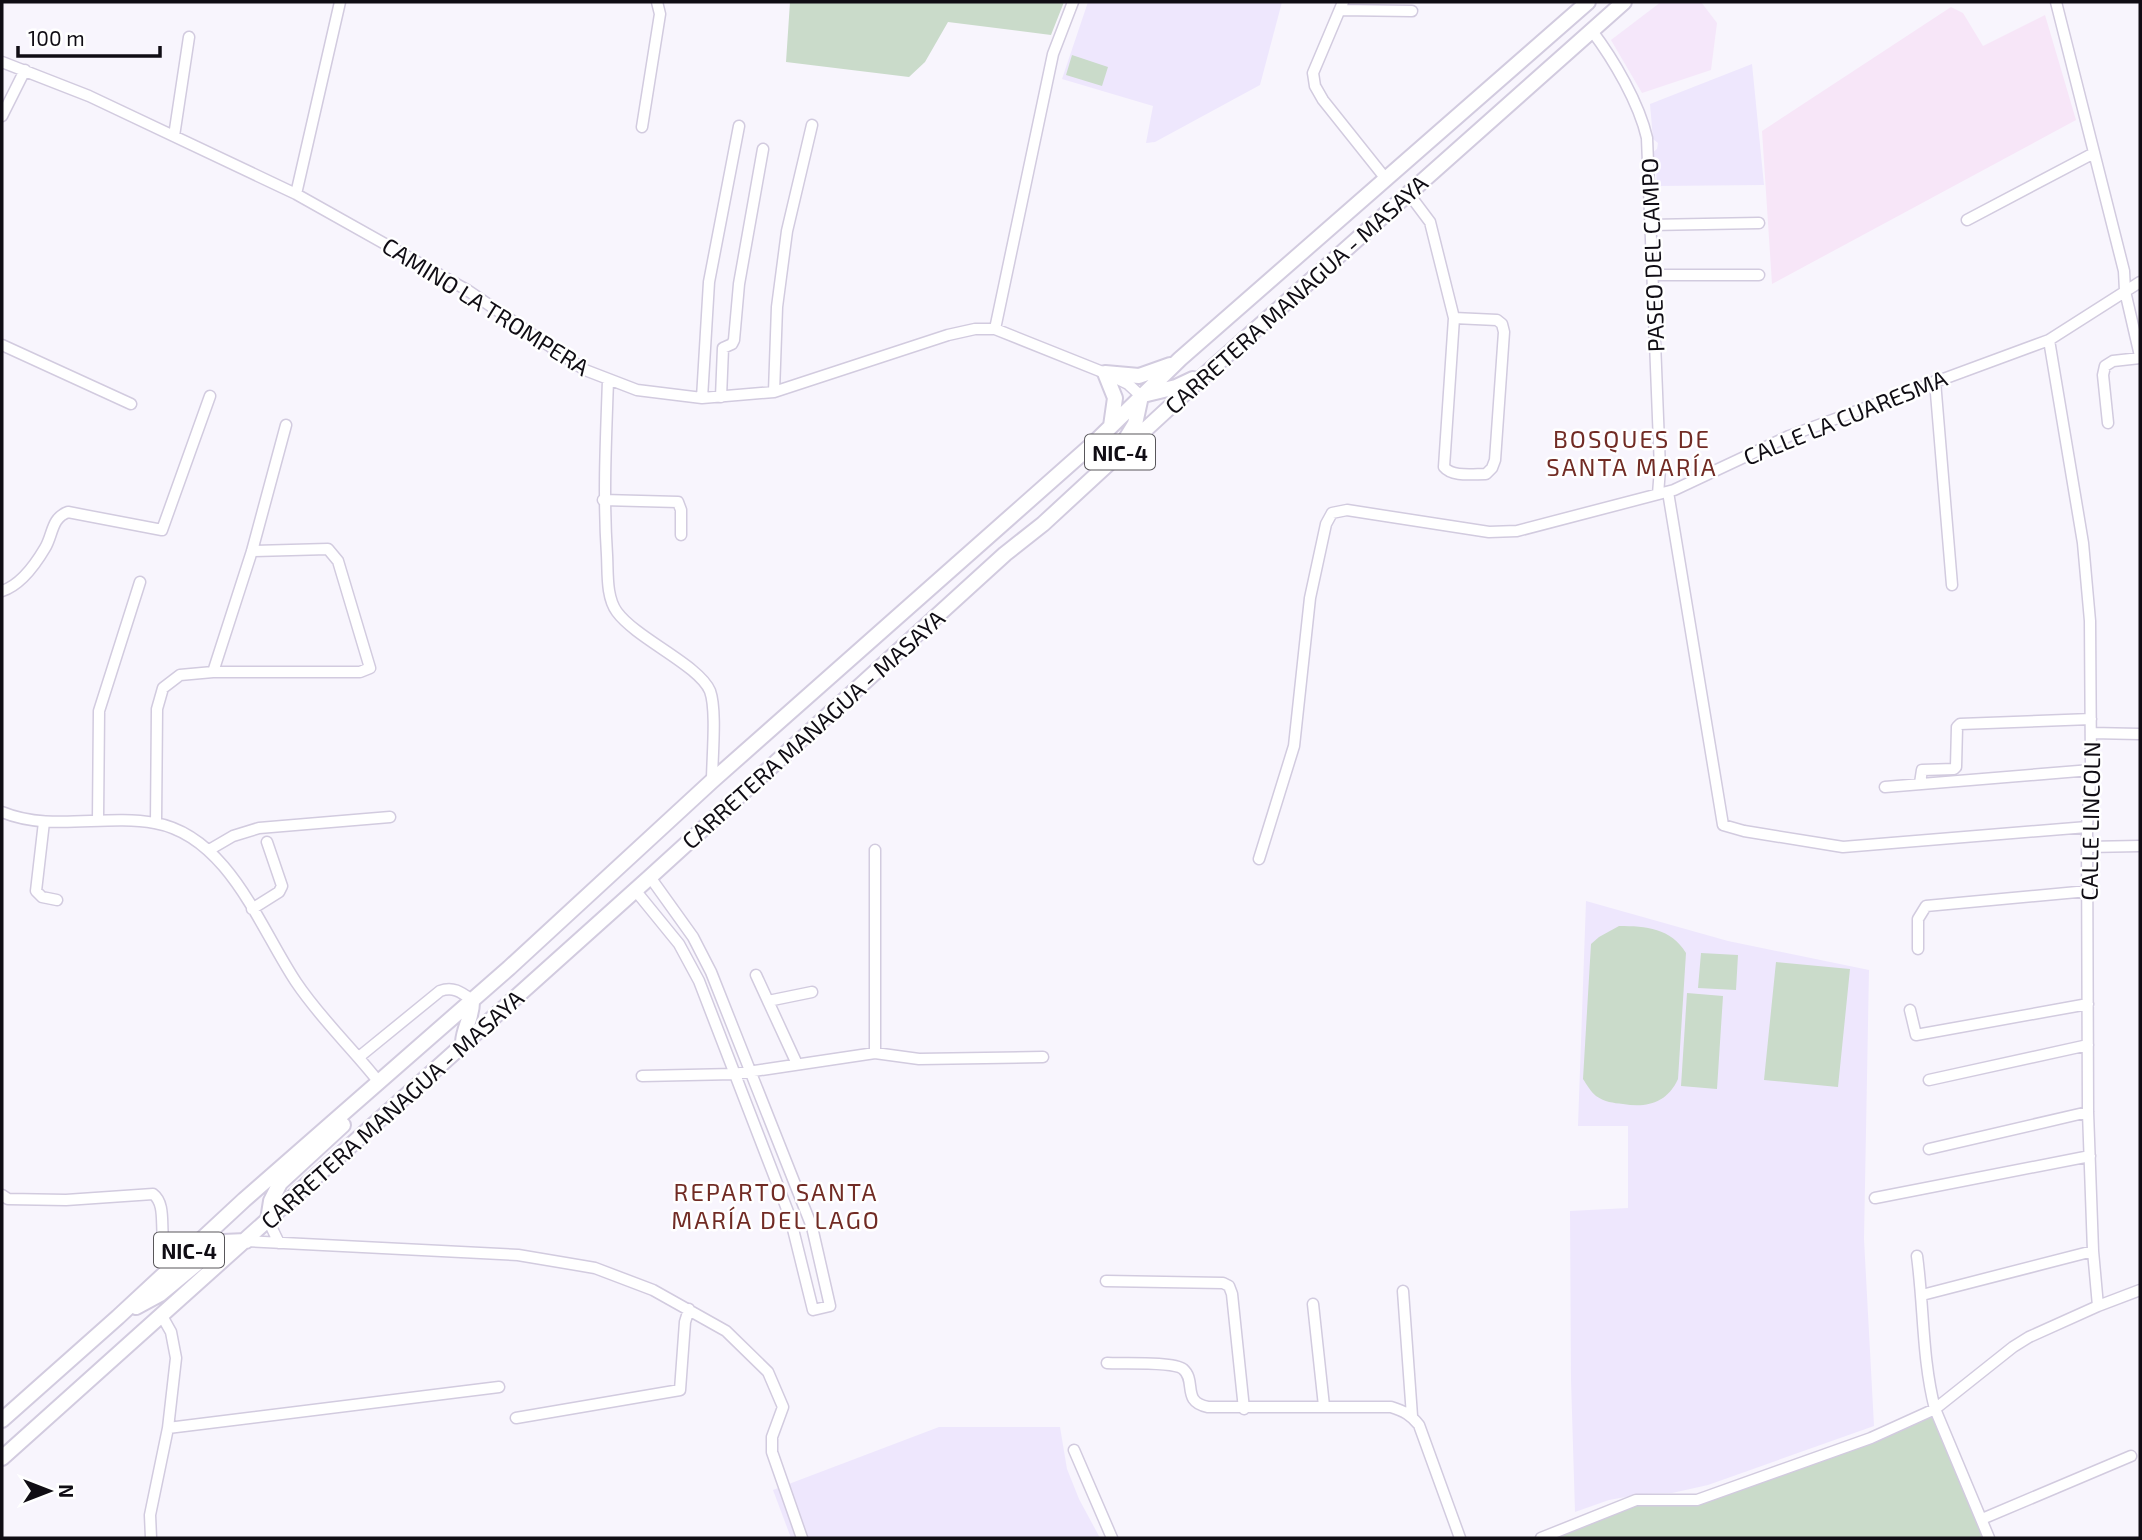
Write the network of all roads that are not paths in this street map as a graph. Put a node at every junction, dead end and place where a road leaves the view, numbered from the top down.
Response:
1 (340, 2) edge
2 (1073, 2) edge
3 (1588, 2) edge
4 (1624, 2) edge
5 (2056, 2) edge
6 (660, 4) edge
7 (1341, 6) edge
8 (1607, 9) edge
9 (1412, 11) dead end
10 (1592, 30) junction
11 (189, 37) dead end
12 (2, 62) edge
13 (25, 70) junction
14 (2, 116) edge
15 (813, 125) dead end
16 (739, 126) dead end
17 (642, 127) dead end
18 (174, 136) junction
19 (763, 149) dead end
20 (2094, 153) junction
21 (1386, 179) junction
22 (296, 194) junction
23 (1409, 194) junction
24 (1967, 220) dead end
25 (1759, 223) dead end
26 (1650, 225) junction
27 (1652, 275) junction
28 (1759, 275) dead end
29 (2140, 282) edge
30 (2125, 292) junction
31 (1454, 318) junction
32 (995, 329) junction
33 (2049, 340) junction
34 (2, 345) edge
35 (2140, 357) edge
36 (1180, 359) junction
37 (1210, 370) junction
38 (1105, 373) junction
39 (608, 380) junction
40 (1935, 381) junction
41 (774, 392) junction
42 (210, 396) dead end
43 (1141, 396) junction
44 (720, 397) junction
45 (702, 398) junction
46 (131, 404) dead end
47 (2108, 424) dead end
48 (286, 425) dead end
49 (1111, 426) junction
50 (1663, 493) junction
51 (603, 500) junction
52 (1043, 524) junction
53 (681, 535) dead end
54 (252, 551) junction
55 (139, 582) dead end
56 (1952, 585) dead end
57 (2, 591) edge
58 (213, 672) junction
59 (2091, 719) junction
60 (2091, 733) junction
61 (2140, 734) edge
62 (2091, 770) junction
63 (712, 781) junction
64 (1920, 783) junction
65 (1885, 787) dead end
66 (2, 812) edge
67 (390, 817) dead end
68 (98, 820) junction
69 (44, 822) junction
70 (156, 823) junction
71 (2087, 827) junction
72 (267, 842) dead end
73 (2140, 846) edge
74 (2087, 847) junction
75 (209, 850) junction
76 (874, 850) dead end
77 (1259, 859) dead end
78 (650, 877) junction
79 (635, 890) junction
80 (2088, 891) junction
81 (57, 900) dead end
82 (252, 909) junction
83 (1918, 949) dead end
84 (755, 975) dead end
85 (812, 992) dead end
86 (472, 1000) junction
87 (768, 1001) junction
88 (2088, 1004) junction
89 (502, 1010) junction
90 (1910, 1010) dead end
91 (463, 1042) junction
92 (2088, 1045) junction
93 (876, 1053) junction
94 (359, 1057) junction
95 (1043, 1057) dead end
96 (797, 1064) junction
97 (752, 1072) junction
98 (734, 1074) junction
99 (642, 1076) dead end
100 (1929, 1080) dead end
101 (376, 1083) junction
102 (2088, 1112) junction
103 (1929, 1149) dead end
104 (2090, 1156) junction
105 (2, 1195) edge
106 (1875, 1198) dead end
107 (268, 1220) junction
108 (246, 1241) junction
109 (279, 1243) junction
110 (2093, 1251) junction
111 (1917, 1256) dead end
112 (177, 1261) junction
113 (1106, 1281) dead end
114 (2140, 1290) edge
115 (1403, 1291) dead end
116 (1922, 1295) junction
117 (1313, 1304) dead end
118 (2098, 1306) junction
119 (689, 1309) junction
120 (162, 1316) junction
121 (118, 1317) junction
122 (1107, 1363) dead end
123 (499, 1387) dead end
124 (1324, 1406) junction
125 (1244, 1409) junction
126 (1935, 1409) junction
127 (1412, 1416) junction
128 (516, 1418) dead end
129 (2, 1420) edge
130 (168, 1428) junction
131 (1074, 1450) dead end
132 (2131, 1456) dead end
133 (2, 1458) edge
134 (1982, 1519) junction
135 (151, 1538) edge
136 (802, 1538) edge
137 (1112, 1538) edge
138 (1460, 1538) edge
139 (1541, 1538) edge
140 (1989, 1538) edge

1 - 22 street
2 - 32 street
3 - 21 highway, CARRETERA MANAGUA - MASAYA / NIC-4
4 - 8 highway, CARRETERA MANAGUA - MASAYA / NIC-4
5 - 20 street
6 - 17 street
7 - 9 street
7 - 21 street
8 - 10 highway, CARRETERA MANAGUA - MASAYA / NIC-4
10 - 23 highway, CARRETERA MANAGUA - MASAYA / NIC-4
10 - 26 street, PASEO DEL CAMPO
11 - 18 street
12 - 13 street, CAMINO LA TROMPERA
13 - 14 street
13 - 18 street, CAMINO LA TROMPERA
15 - 41 street
16 - 45 street
18 - 22 street, CAMINO LA TROMPERA
19 - 44 street
20 - 24 street
20 - 30 street
21 - 36 highway, CARRETERA MANAGUA - MASAYA / NIC-4
22 - 39 street, CAMINO LA TROMPERA
23 - 31 street
23 - 37 highway, CARRETERA MANAGUA - MASAYA / NIC-4
25 - 26 street
26 - 27 street, PASEO DEL CAMPO
27 - 28 street
27 - 50 street, PASEO DEL CAMPO
29 - 30 street, CALLE LA CUARESMA
30 - 33 street, CALLE LA CUARESMA
30 - 35 street
31 - 31 street
32 - 38 street
32 - 41 street, CAMINO LA TROMPERA
33 - 40 street, CALLE LA CUARESMA
33 - 59 street, CALLE LINCOLN
34 - 46 street
35 - 47 street
36 - 38 highway
36 - 43 highway, CARRETERA MANAGUA - MASAYA / NIC-4
37 - 43 highway
37 - 52 highway, CARRETERA MANAGUA - MASAYA / NIC-4
38 - 43 street
38 - 49 highway
39 - 45 street, CAMINO LA TROMPERA
39 - 51 street
40 - 50 street, CALLE LA CUARESMA
40 - 56 street
41 - 44 street, CAMINO LA TROMPERA
42 - 57 street
43 - 49 highway, CARRETERA MANAGUA - MASAYA / NIC-4
43 - 52 highway
44 - 45 street, CAMINO LA TROMPERA
48 - 54 street
49 - 63 highway, CARRETERA MANAGUA - MASAYA / NIC-4
50 - 71 street, PASEO DEL CAMPO
50 - 77 street, CALLE LA CUARESMA
51 - 53 street
51 - 63 street
52 - 78 highway, CARRETERA MANAGUA - MASAYA / NIC-4
54 - 58 street
54 - 58 street
55 - 68 street
58 - 70 street
59 - 60 street, CALLE LINCOLN
59 - 64 street
60 - 61 street
60 - 62 street, CALLE LINCOLN
62 - 64 street
62 - 71 street, CALLE LINCOLN
63 - 86 highway, CARRETERA MANAGUA - MASAYA / NIC-4
64 - 65 street
66 - 69 street
67 - 75 street
68 - 69 street
68 - 70 street
69 - 81 street
70 - 75 street
71 - 74 street, CALLE LINCOLN
72 - 82 street
73 - 74 street
74 - 80 street, CALLE LINCOLN
75 - 82 street
76 - 93 street
78 - 79 highway, CARRETERA MANAGUA - MASAYA / NIC-4
78 - 97 street
79 - 89 highway, CARRETERA MANAGUA - MASAYA / NIC-4
79 - 98 street
80 - 83 street
80 - 88 street, CALLE LINCOLN
82 - 94 street
84 - 87 street
85 - 87 street
86 - 89 highway
86 - 91 highway
86 - 94 street
86 - 101 highway, CARRETERA MANAGUA - MASAYA / NIC-4
87 - 96 street
88 - 90 street
88 - 92 street, CALLE LINCOLN
89 - 91 highway, CARRETERA MANAGUA - MASAYA / NIC-4
91 - 107 highway, CARRETERA MANAGUA - MASAYA / NIC-4
92 - 100 street
92 - 102 street, CALLE LINCOLN
93 - 95 street
93 - 96 street
94 - 101 street
96 - 97 street
97 - 98 street
97 - 98 street
98 - 99 street
101 - 107 highway
101 - 112 highway, CARRETERA MANAGUA - MASAYA / NIC-4
102 - 103 street
102 - 104 street, CALLE LINCOLN
104 - 106 street
104 - 110 street, CALLE LINCOLN
105 - 112 street
107 - 108 highway, CARRETERA MANAGUA - MASAYA / NIC-4
107 - 109 street
108 - 109 street
108 - 120 highway, CARRETERA MANAGUA - MASAYA / NIC-4
108 - 121 highway
109 - 119 street
110 - 116 street
110 - 118 street, CALLE LINCOLN
111 - 116 street
112 - 121 highway, CARRETERA MANAGUA - MASAYA / NIC-4
113 - 125 street
114 - 118 street
115 - 127 street
116 - 126 street
117 - 124 street
118 - 126 street
119 - 128 street
119 - 136 street
120 - 130 street
120 - 133 highway, CARRETERA MANAGUA - MASAYA / NIC-4
121 - 129 highway, CARRETERA MANAGUA - MASAYA / NIC-4
122 - 125 street
123 - 130 street
124 - 125 street
124 - 127 street
126 - 134 street
126 - 139 street
127 - 138 street
130 - 135 street
131 - 137 street
132 - 134 street
134 - 140 street

